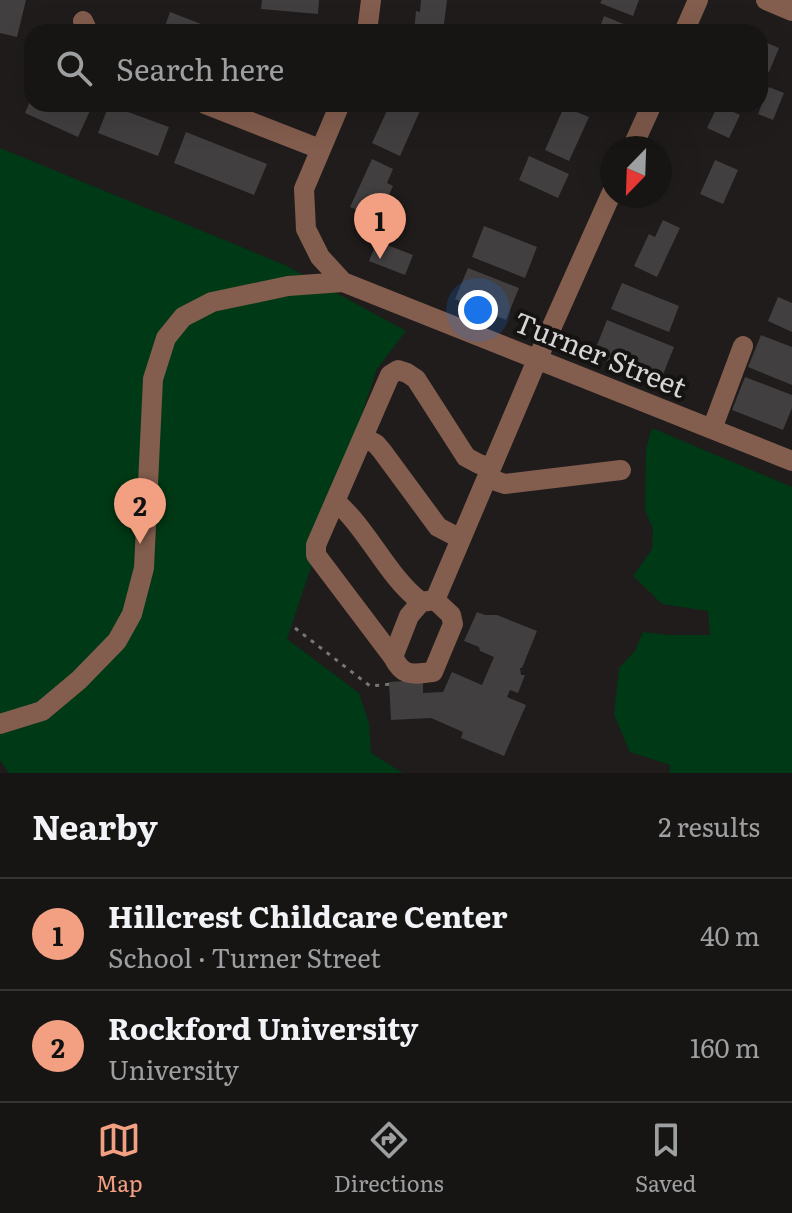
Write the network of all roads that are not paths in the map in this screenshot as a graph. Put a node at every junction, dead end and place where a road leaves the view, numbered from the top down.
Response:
1 (371, 0) edge
2 (698, 0) edge
3 (766, 0) edge
4 (792, 11) edge
5 (368, 24) edge
6 (688, 24) edge
7 (225, 112) edge
8 (336, 112) edge
9 (648, 112) edge
10 (637, 136) edge
11 (320, 149) junction
12 (605, 208) edge
13 (343, 282) junction
14 (743, 346) dead end
15 (537, 360) junction
16 (712, 429) junction
17 (363, 437) junction
18 (792, 461) edge
19 (621, 470) dead end
20 (489, 473) junction
21 (335, 501) junction
22 (461, 539) junction
23 (428, 601) junction
24 (393, 657) junction
25 (0, 724) edge

1 - 5 street
2 - 6 street
3 - 4 street
7 - 11 street
8 - 11 street
9 - 10 street
11 - 13 street
12 - 15 street
13 - 15 street, Turner Street
13 - 25 street
14 - 16 street
15 - 16 street, Turner Street
15 - 20 street
16 - 18 street, Turner Street
17 - 20 street
17 - 21 street
17 - 22 street
19 - 20 street
20 - 22 street
21 - 23 street
21 - 24 street
22 - 23 street
23 - 24 street
23 - 24 street

